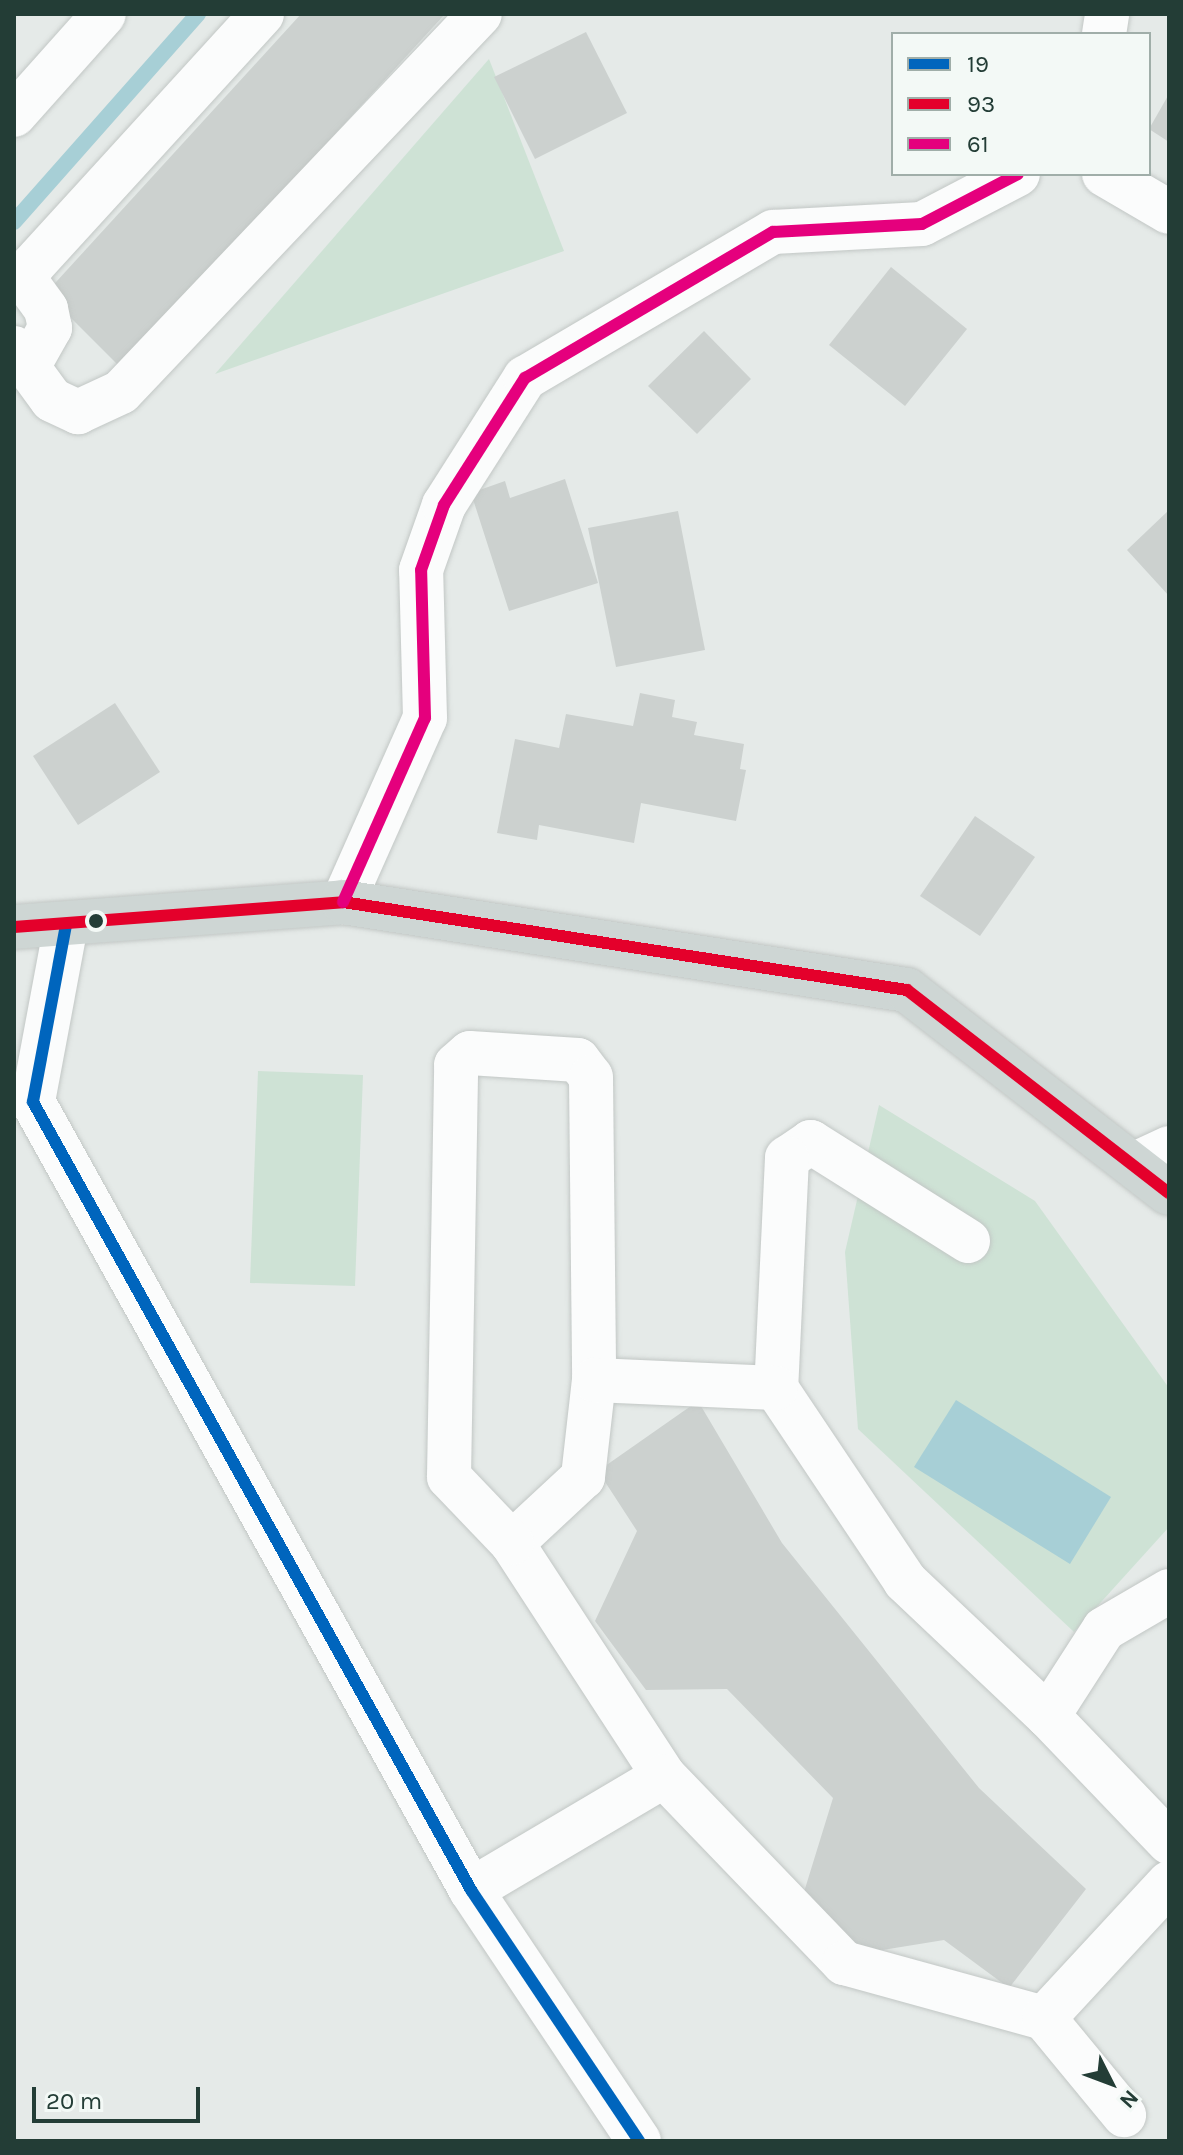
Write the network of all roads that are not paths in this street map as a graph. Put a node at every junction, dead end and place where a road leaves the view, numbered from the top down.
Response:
1 (104, 14) edge
2 (262, 14) edge
3 (480, 14) edge
4 (14, 115) edge
5 (1014, 176) edge
6 (1107, 176) edge
7 (1169, 212) edge
8 (21, 357) edge
9 (343, 902) junction
10 (66, 925) junction
11 (14, 927) edge
12 (1152, 1156) edge
13 (1169, 1193) edge
14 (968, 1241) dead end
15 (594, 1380) junction
16 (776, 1388) junction
17 (512, 1543) junction
18 (1169, 1591) edge
19 (1048, 1716) junction
20 (664, 1776) junction
21 (1169, 1842) edge
22 (1169, 1883) edge
23 (471, 1890) junction
24 (1044, 2018) junction
25 (1124, 2115) dead end
26 (639, 2141) edge

1 - 4 street
2 - 8 street
3 - 8 street
5 - 9 street
6 - 7 street
9 - 10 main road
9 - 12 main road
10 - 11 main road
10 - 23 street
12 - 13 main road
14 - 16 street
15 - 16 street
15 - 17 street
15 - 17 street
16 - 19 street
17 - 20 street
18 - 19 street
19 - 21 street
20 - 23 street
20 - 24 street
22 - 24 street
23 - 26 street
24 - 25 street

